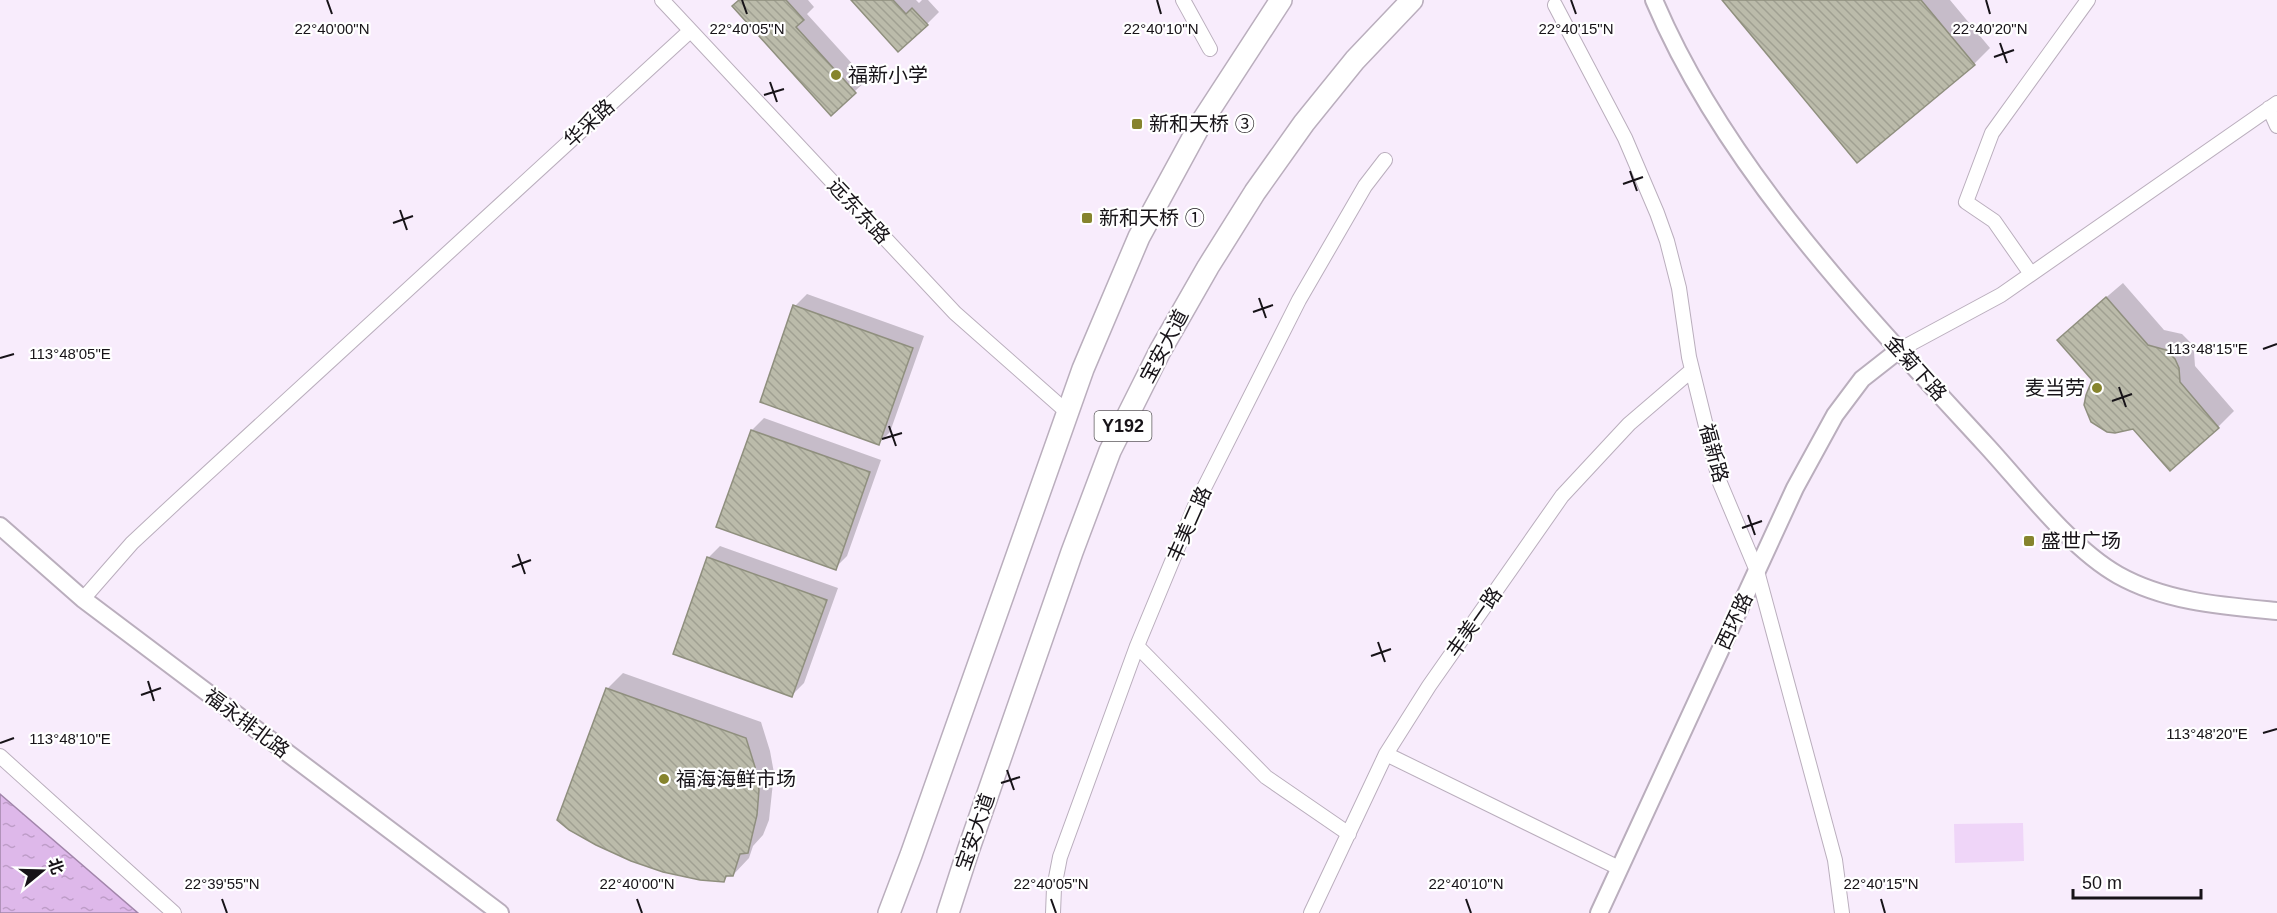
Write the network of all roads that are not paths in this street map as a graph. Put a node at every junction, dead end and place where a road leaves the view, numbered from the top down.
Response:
1 (662, 0) edge
2 (1183, 0) edge
3 (1281, 0) edge
4 (1412, 0) edge
5 (1654, 0) edge
6 (2088, 0) edge
7 (1555, 5) dead end
8 (690, 31) junction
9 (1210, 50) dead end
10 (2273, 105) edge
11 (2277, 126) edge
12 (1385, 160) dead end
13 (2031, 274) junction
14 (1899, 350) junction
15 (1692, 370) junction
16 (1067, 412) junction
17 (0, 526) edge
18 (1757, 572) junction
19 (83, 599) junction
20 (2277, 611) edge
21 (1137, 646) junction
22 (1386, 754) junction
23 (0, 756) edge
24 (1348, 834) junction
25 (1619, 868) junction
26 (174, 913) edge
27 (500, 913) edge
28 (889, 913) edge
29 (948, 913) edge
30 (1053, 913) edge
31 (1311, 913) edge
32 (1599, 913) edge
33 (1842, 913) edge

1 - 8 street, 远东东路
2 - 9 street
3 - 16 main road, Y192
4 - 29 main road, 宝安大道 / Y192
5 - 14 street, 金菊下路
6 - 13 street
7 - 15 street, 福新路
8 - 16 street, 远东东路
8 - 19 street, 华采路
10 - 11 street
10 - 13 street
12 - 21 street, 丰美二路
13 - 14 street
14 - 18 street, 西环路
14 - 20 street, 金菊下路
15 - 18 street, 福新路
15 - 22 street, 丰美一路
16 - 28 main road, Y192
17 - 19 street, 福永排北路
18 - 25 street, 西环路
18 - 33 street, 福新路
19 - 27 street, 福永排北路
21 - 24 street
21 - 30 street, 丰美二路
22 - 24 street, 丰美一路
22 - 25 street
23 - 26 street
24 - 31 street, 丰美一路
25 - 32 street, 西环路

